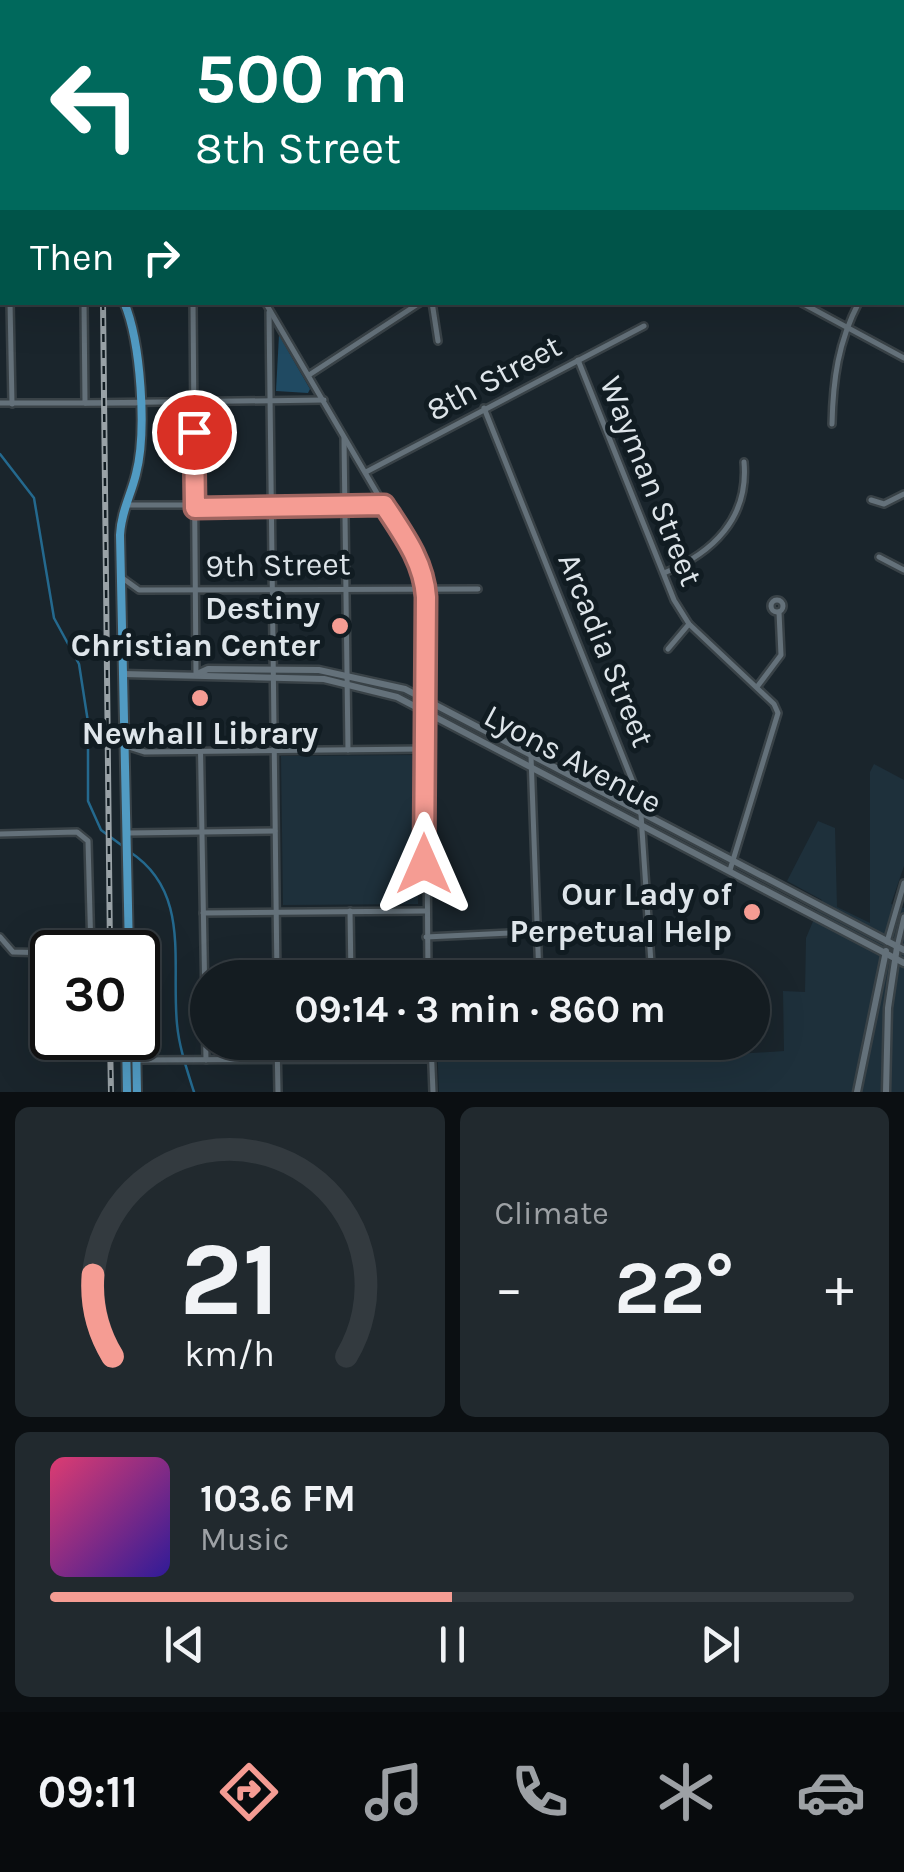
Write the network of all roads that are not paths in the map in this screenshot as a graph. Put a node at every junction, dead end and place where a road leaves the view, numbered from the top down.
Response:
1 (10, 305) edge
2 (84, 305) edge
3 (125, 305) edge
4 (192, 305) edge
5 (267, 305) edge
6 (416, 305) edge
7 (432, 305) edge
8 (806, 305) edge
9 (857, 305) edge
10 (270, 310) junction
11 (644, 326) dead end
12 (846, 326) junction
13 (438, 341) dead end
14 (904, 358) edge
15 (578, 360) junction
16 (309, 375) junction
17 (272, 400) junction
18 (324, 400) junction
19 (139, 402) junction
20 (194, 402) junction
21 (85, 403) junction
22 (0, 404) edge
23 (12, 404) junction
24 (484, 408) junction
25 (832, 424) dead end
26 (344, 436) junction
27 (744, 462) dead end
28 (366, 472) junction
29 (904, 494) edge
30 (871, 500) dead end
31 (125, 504) junction
32 (384, 505) junction
33 (271, 506) junction
34 (346, 506) junction
35 (195, 508) junction
36 (879, 557) dead end
37 (904, 570) edge
38 (664, 574) junction
39 (121, 577) junction
40 (347, 587) junction
41 (273, 588) junction
42 (196, 589) junction
43 (425, 589) junction
44 (139, 590) junction
45 (478, 590) dead end
46 (122, 604) junction
47 (779, 612) dead end
48 (689, 624) junction
49 (668, 649) dead end
50 (123, 674) junction
51 (273, 674) junction
52 (196, 675) junction
53 (348, 678) junction
54 (757, 687) junction
55 (424, 697) junction
56 (424, 708) junction
57 (200, 722) dead end
58 (122, 744) junction
59 (424, 749) junction
60 (200, 750) junction
61 (348, 750) junction
62 (274, 751) junction
63 (146, 752) junction
64 (532, 754) junction
65 (124, 762) junction
66 (530, 765) junction
67 (642, 812) junction
68 (645, 826) junction
69 (276, 831) junction
70 (201, 832) junction
71 (0, 834) edge
72 (129, 837) junction
73 (731, 858) junction
74 (730, 870) junction
75 (904, 883) edge
76 (202, 912) junction
77 (350, 912) junction
78 (424, 912) junction
79 (277, 913) junction
80 (904, 917) edge
81 (611, 928) dead end
82 (92, 930) edge
83 (130, 930) edge
84 (536, 932) junction
85 (0, 937) edge
86 (426, 937) junction
87 (887, 942) junction
88 (901, 948) edge
89 (30, 953) edge
90 (885, 953) junction
91 (895, 958) junction
92 (205, 960) edge
93 (277, 960) edge
94 (351, 960) edge
95 (427, 960) edge
96 (538, 960) edge
97 (651, 960) edge
98 (904, 963) edge
99 (127, 1060) edge
100 (206, 1060) joint
101 (353, 1060) edge
102 (431, 1060) edge
103 (278, 1061) junction
104 (137, 1062) joint
105 (127, 1092) edge
106 (137, 1092) edge
107 (278, 1092) edge
108 (433, 1092) edge
109 (856, 1092) edge
110 (886, 1092) edge

1 - 23 street
2 - 21 street
3 - 19 main road
4 - 20 street
5 - 10 street
6 - 16 street
7 - 13 street
8 - 12 street
9 - 12 street
10 - 16 street
10 - 17 street
11 - 15 street, 8th Street
12 - 14 street
12 - 25 street
15 - 24 street, 8th Street
15 - 38 street, Wayman Street
16 - 18 street
17 - 18 street
17 - 20 street
17 - 33 street
18 - 26 street
19 - 20 street
19 - 21 street
19 - 31 main road
20 - 35 street
21 - 23 street
22 - 23 street
24 - 28 street, 8th Street
24 - 67 street, Arcadia Street
26 - 28 street
26 - 34 street
27 - 38 street
28 - 32 street
29 - 30 street
31 - 35 street
31 - 39 main road
32 - 34 street
32 - 43 street
33 - 34 street
33 - 35 street
33 - 41 street
34 - 40 street
35 - 42 street
36 - 37 street
38 - 48 street, Wayman Street
39 - 44 street
39 - 46 main road
40 - 41 street, 9th Street
40 - 43 street, 9th Street
40 - 53 street
41 - 42 street, 9th Street
41 - 51 street
42 - 44 street, 9th Street
42 - 52 street
43 - 45 street, 9th Street
43 - 55 street
44 - 46 street
46 - 50 main road
47 - 54 street
48 - 49 street
48 - 54 street, Wayman Street
50 - 52 main road, Lyons Avenue
50 - 58 main road
51 - 52 main road, Lyons Avenue
51 - 53 main road, Lyons Avenue
51 - 62 street
53 - 55 main road, Lyons Avenue
53 - 56 main road, Lyons Avenue
53 - 61 street
54 - 73 street, Wayman Street
55 - 56 street
55 - 64 main road, Lyons Avenue
56 - 59 street
56 - 66 main road, Lyons Avenue
57 - 60 street
58 - 63 street
58 - 65 main road
59 - 61 street
59 - 78 street
60 - 62 street
60 - 63 street
60 - 70 street
61 - 62 street
62 - 69 street
63 - 65 street
64 - 66 street
64 - 67 main road, Lyons Avenue
65 - 72 main road
66 - 68 main road, Lyons Avenue
66 - 84 street
67 - 68 street, Arcadia Street
67 - 73 main road, Lyons Avenue
68 - 74 main road, Lyons Avenue
68 - 97 street, Arcadia Street
69 - 70 street
69 - 79 street
70 - 72 street
70 - 76 street
71 - 82 street
72 - 83 main road
73 - 74 street, Wayman Street
73 - 87 main road, Lyons Avenue
74 - 90 main road, Lyons Avenue
75 - 87 street
76 - 79 street
76 - 92 street
77 - 78 street
77 - 79 street
77 - 94 street
78 - 86 street
79 - 93 street
80 - 88 street
81 - 84 street
84 - 86 street
84 - 96 street
85 - 89 street
86 - 95 street
87 - 88 main road, Lyons Avenue
87 - 90 main road
88 - 91 main road
90 - 91 main road, Lyons Avenue
90 - 109 main road
91 - 98 main road, Lyons Avenue
91 - 110 main road
99 - 105 main road
100 - 103 street
100 - 104 street
101 - 103 street
102 - 108 street
103 - 107 street
104 - 106 main road

